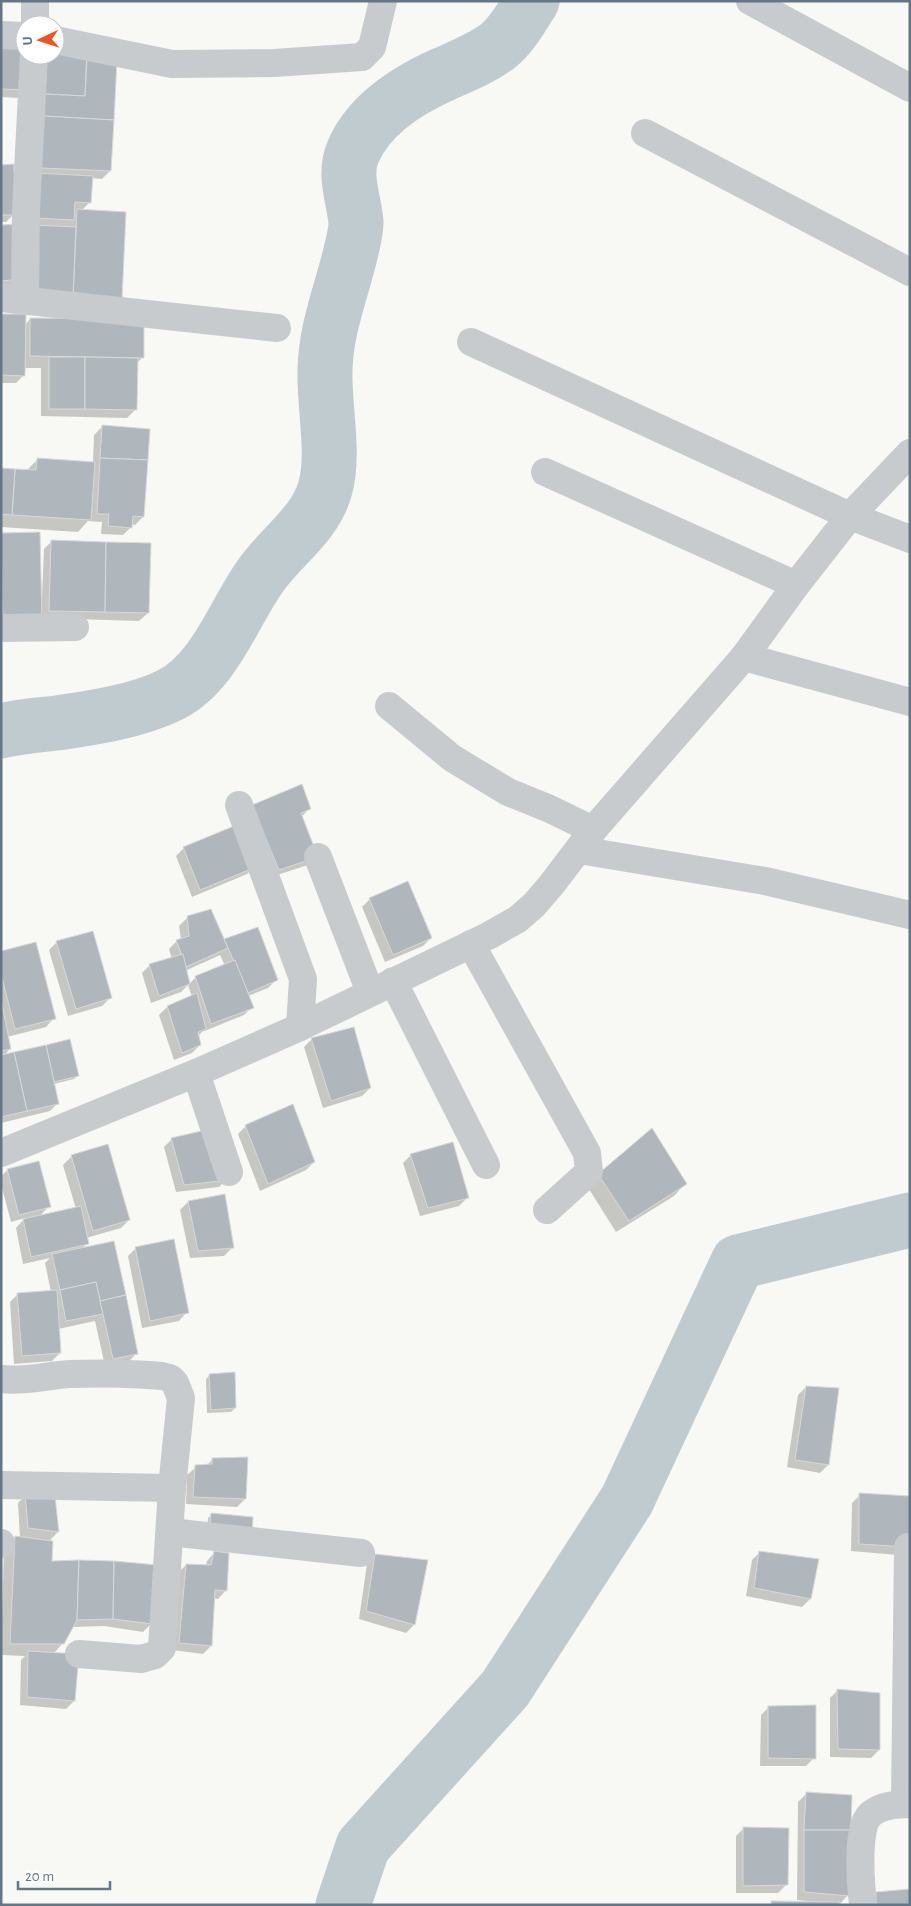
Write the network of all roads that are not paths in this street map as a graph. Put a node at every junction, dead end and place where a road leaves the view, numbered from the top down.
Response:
1 (35, 1) edge
2 (383, 1) edge
3 (750, 1) edge
4 (35, 15) edge
5 (1, 35) edge
6 (15, 36) edge
7 (65, 42) edge
8 (33, 65) edge
9 (910, 88) edge
10 (645, 133) dead end
11 (910, 272) edge
12 (13, 299) edge
13 (277, 328) dead end
14 (471, 342) dead end
15 (910, 453) edge
16 (545, 472) dead end
17 (850, 516) junction
18 (910, 539) edge
19 (796, 585) junction
20 (75, 627) dead end
21 (1, 628) edge
22 (744, 657) junction
23 (910, 702) edge
24 (389, 706) dead end
25 (239, 805) dead end
26 (586, 840) junction
27 (318, 857) dead end
28 (910, 915) edge
29 (471, 944) junction
30 (382, 987) junction
31 (300, 1027) junction
32 (196, 1073) junction
33 (1, 1153) edge
34 (486, 1165) dead end
35 (229, 1172) dead end
36 (547, 1210) dead end
37 (1, 1379) edge
38 (1, 1485) edge
39 (172, 1488) junction
40 (170, 1532) junction
41 (908, 1547) dead end
42 (361, 1553) dead end
43 (79, 1654) dead end
44 (907, 1804) edge
45 (863, 1905) edge

1 - 4 street
2 - 7 street
3 - 9 street
5 - 6 street
8 - 12 street
10 - 11 street
12 - 13 street
14 - 17 street
15 - 17 street
16 - 19 street
17 - 18 street
17 - 19 street
19 - 22 street
20 - 21 street
22 - 23 street
22 - 26 street
24 - 26 street
25 - 31 street
26 - 28 street
26 - 29 street
27 - 30 street
29 - 30 street
29 - 36 street
30 - 31 street
30 - 34 street
31 - 32 street
32 - 33 street
32 - 35 street
37 - 39 street
38 - 39 street
39 - 40 street
40 - 42 street
40 - 43 street
41 - 44 street
44 - 45 street

